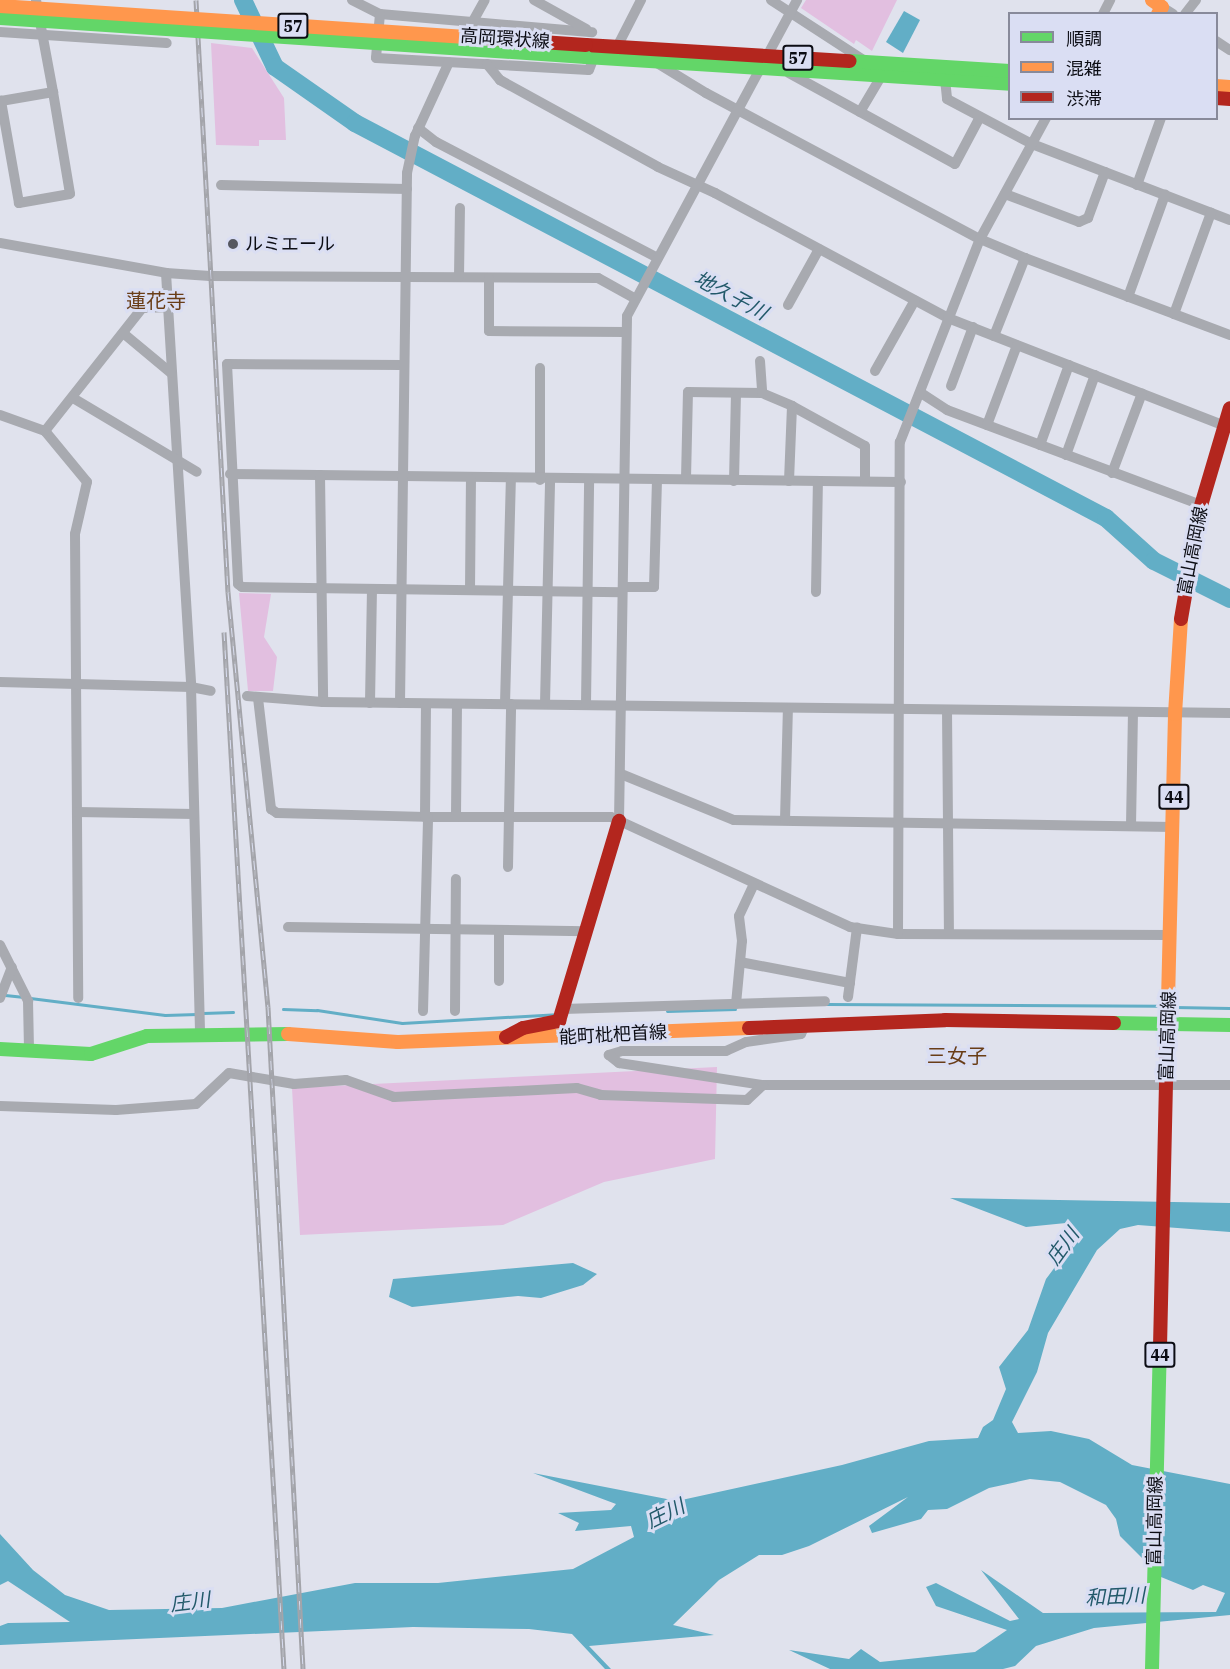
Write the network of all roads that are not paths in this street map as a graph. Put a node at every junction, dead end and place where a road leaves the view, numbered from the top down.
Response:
1 (36, 0) edge
2 (352, 0) edge
3 (485, 0) edge
4 (534, 0) edge
5 (642, 0) edge
6 (771, 0) edge
7 (797, 0) edge
8 (1196, 0) edge
9 (550, 4) edge
10 (0, 6) edge
11 (791, 10) junction
12 (1187, 12) edge
13 (380, 14) junction
14 (0, 18) edge
15 (472, 23) junction
16 (0, 32) edge
17 (43, 35) junction
18 (167, 43) dead end
19 (591, 47) junction
20 (617, 47) junction
21 (654, 61) junction
22 (865, 61) junction
23 (449, 62) junction
24 (762, 62) junction
25 (487, 64) junction
26 (782, 69) junction
27 (1008, 71) edge
28 (882, 75) junction
29 (945, 79) junction
30 (1008, 84) edge
31 (52, 92) junction
32 (738, 107) junction
33 (860, 112) junction
34 (980, 117) junction
35 (1045, 120) edge
36 (1160, 120) edge
37 (417, 132) junction
38 (1032, 144) junction
39 (1105, 172) junction
40 (1137, 184) junction
41 (221, 185) dead end
42 (699, 185) junction
43 (407, 189) junction
44 (1005, 194) junction
45 (1165, 195) junction
46 (460, 208) dead end
47 (1211, 213) junction
48 (1230, 220) edge
49 (980, 239) junction
50 (0, 243) edge
51 (819, 249) junction
52 (1025, 258) junction
53 (657, 260) junction
54 (166, 273) junction
55 (405, 276) junction
56 (459, 277) junction
57 (489, 278) junction
58 (637, 296) junction
59 (1128, 297) junction
60 (915, 300) junction
61 (788, 305) dead end
62 (165, 307) junction
63 (1174, 314) junction
64 (948, 318) junction
65 (973, 327) junction
66 (626, 332) junction
67 (123, 333) junction
68 (1230, 335) edge
69 (994, 336) junction
70 (1017, 345) junction
71 (760, 361) dead end
72 (403, 365) junction
73 (1069, 365) junction
74 (540, 368) dead end
75 (875, 371) dead end
76 (171, 373) junction
77 (1095, 375) junction
78 (951, 386) dead end
79 (736, 393) junction
80 (762, 393) junction
81 (1142, 393) junction
82 (920, 397) junction
83 (73, 398) junction
84 (792, 406) junction
85 (1230, 408) edge
86 (0, 415) edge
87 (987, 425) junction
88 (1227, 427) edge
89 (45, 431) junction
90 (1040, 445) junction
91 (1066, 455) junction
92 (178, 462) junction
93 (197, 472) dead end
94 (1112, 472) junction
95 (230, 474) junction
96 (320, 476) junction
97 (401, 477) junction
98 (657, 478) junction
99 (471, 479) junction
100 (511, 479) junction
101 (589, 479) junction
102 (623, 479) junction
103 (686, 479) junction
104 (545, 480) junction
105 (734, 481) junction
106 (789, 481) junction
107 (818, 481) junction
108 (865, 481) junction
109 (901, 482) junction
110 (1201, 505) junction
111 (321, 588) junction
112 (372, 589) junction
113 (401, 589) junction
114 (622, 589) junction
115 (470, 590) junction
116 (509, 591) junction
117 (547, 591) junction
118 (587, 591) junction
119 (816, 592) dead end
120 (0, 682) edge
121 (76, 685) junction
122 (191, 687) junction
123 (211, 691) dead end
124 (323, 702) junction
125 (400, 702) junction
126 (370, 703) junction
127 (426, 704) junction
128 (457, 704) junction
129 (508, 704) junction
130 (545, 704) junction
131 (586, 704) junction
132 (621, 705) junction
133 (788, 709) junction
134 (897, 710) junction
135 (947, 711) junction
136 (1132, 713) junction
137 (1230, 713) edge
138 (1175, 714) junction
139 (621, 774) junction
140 (77, 812) junction
141 (194, 814) junction
142 (427, 817) junction
143 (456, 817) junction
144 (508, 817) junction
145 (785, 820) junction
146 (619, 821) junction
147 (897, 822) junction
148 (948, 822) junction
149 (1131, 826) junction
150 (1173, 827) junction
151 (508, 867) dead end
152 (456, 879) dead end
153 (754, 884) junction
154 (288, 927) dead end
155 (858, 928) junction
156 (426, 929) junction
157 (456, 929) junction
158 (499, 930) junction
159 (586, 931) junction
160 (898, 934) junction
161 (949, 934) junction
162 (1171, 935) junction
163 (1, 948) edge
164 (740, 962) junction
165 (12, 967) junction
166 (499, 981) dead end
167 (850, 983) junction
168 (848, 997) dead end
169 (0, 998) edge
170 (78, 998) dead end
171 (825, 1000) dead end
172 (736, 1004) junction
173 (423, 1011) dead end
174 (455, 1011) dead end
175 (1169, 1013) junction
176 (561, 1014) junction
177 (1230, 1025) edge
178 (805, 1026) junction
179 (201, 1035) junction
180 (504, 1039) junction
181 (0, 1049) edge
182 (28, 1049) junction
183 (763, 1085) junction
184 (1230, 1085) edge
185 (0, 1106) edge
186 (1152, 1669) edge

1 - 17 street
2 - 13 street
3 - 15 street
4 - 9 street
5 - 20 street
6 - 11 street
7 - 11 street
8 - 12 street
9 - 19 street
10 - 19 main road, 高岡環状線 / 57, bridge
11 - 22 street
11 - 24 street
13 - 15 street
13 - 23 street
14 - 19 main road, 高岡環状線 / 57, bridge
15 - 19 street
16 - 17 street
17 - 18 street
17 - 31 street
19 - 20 main road, 高岡環状線 / 57
19 - 21 main road, 高岡環状線 / 57
19 - 25 street
20 - 24 main road, 高岡環状線 / 57
21 - 24 main road, 高岡環状線 / 57
21 - 32 street
22 - 24 main road, 高岡環状線 / 57
22 - 27 main road, 高岡環状線 / 57
23 - 25 street
23 - 37 street
24 - 26 main road, 高岡環状線 / 57
24 - 32 street
25 - 42 street
26 - 28 main road, 高岡環状線 / 57
26 - 33 street
28 - 29 main road, 高岡環状線 / 57
28 - 33 street
29 - 30 main road, 高岡環状線 / 57
29 - 34 street
31 - 31 street
32 - 42 street
32 - 49 street
33 - 34 street
34 - 38 street
35 - 38 street
36 - 40 street
37 - 43 street
37 - 53 street
38 - 39 street
38 - 44 street
39 - 40 street
39 - 44 street
40 - 45 street
41 - 43 street
42 - 51 street
42 - 53 street
43 - 55 street
44 - 49 street
45 - 47 street
45 - 59 street
46 - 56 street
47 - 48 street
47 - 63 street
49 - 52 street
49 - 64 street
50 - 54 street
51 - 60 street
51 - 61 street
52 - 59 street
52 - 69 street
53 - 58 street
54 - 55 street
54 - 62 street
55 - 56 street
55 - 72 street
56 - 57 street
57 - 58 street
57 - 66 street
58 - 66 street
59 - 63 street
60 - 64 street
60 - 75 street
62 - 67 street
62 - 76 street
63 - 68 street
64 - 65 street
64 - 82 street
65 - 69 street
65 - 78 street
66 - 102 street
67 - 76 street
67 - 83 street
69 - 70 street
70 - 73 street
70 - 87 street
71 - 80 street
72 - 95 street
72 - 97 street
73 - 77 street
73 - 90 street
74 - 104 street
76 - 92 street
77 - 81 street
77 - 91 street
79 - 80 street
79 - 103 street
79 - 105 street
80 - 84 street
81 - 88 street
81 - 94 street
82 - 87 street
82 - 109 street
83 - 89 street
83 - 92 street
84 - 106 street
84 - 108 street
85 - 88 main road, 富山高岡線 / 44
86 - 89 street
87 - 90 street
88 - 110 main road, 富山高岡線 / 44
89 - 121 street
90 - 91 street
91 - 94 street
92 - 93 street
92 - 122 street
94 - 110 street
95 - 96 street
95 - 111 street
96 - 97 street
96 - 111 street
97 - 99 street
97 - 113 street
98 - 102 street
98 - 103 street
98 - 114 street
99 - 100 street
99 - 115 street
100 - 104 street
100 - 116 street
101 - 102 street
101 - 104 street
101 - 118 street
102 - 114 street
103 - 105 street
104 - 117 street
105 - 106 street
106 - 107 street
107 - 108 street
107 - 119 street
108 - 109 street
109 - 134 street
110 - 138 main road, 富山高岡線 / 44
111 - 112 street
111 - 124 street
112 - 113 street
112 - 126 street
113 - 115 street
113 - 125 street
114 - 118 street
114 - 132 street
115 - 116 street
116 - 117 street
116 - 129 street
117 - 118 street
117 - 130 street
118 - 131 street
120 - 121 street
121 - 122 street
121 - 140 street
122 - 123 street
122 - 141 street
124 - 126 street
124 - 142 street
125 - 126 street
125 - 127 street
127 - 128 street
127 - 142 street
128 - 129 street
128 - 143 street
129 - 130 street
129 - 144 street
130 - 131 street
131 - 132 street
132 - 133 street
132 - 139 street
133 - 134 street
133 - 145 street
134 - 135 street
134 - 147 street
135 - 136 street
135 - 148 street
136 - 138 street
136 - 149 street
137 - 138 street
138 - 150 main road, 富山高岡線 / 44
139 - 145 street
139 - 146 street
140 - 141 street
140 - 170 street
141 - 179 street
142 - 143 street
142 - 156 street
143 - 144 street
144 - 146 street
144 - 151 street
145 - 147 street
146 - 153 street
146 - 159 main road
147 - 148 street
147 - 160 street
148 - 149 street
148 - 161 street
149 - 150 street
150 - 162 main road, 富山高岡線 / 44
152 - 157 street
153 - 155 street
153 - 164 street
154 - 156 street
155 - 160 street
155 - 167 street
156 - 157 street
156 - 173 street
157 - 158 street
157 - 174 street
158 - 159 street
158 - 166 street
159 - 176 main road
160 - 161 street
161 - 162 street
162 - 175 main road, 富山高岡線 / 44
163 - 165 street
164 - 167 street
164 - 172 street
165 - 169 street
165 - 182 street
167 - 168 street
171 - 172 street
172 - 176 street
175 - 177 main road, 能町枇杷首線
175 - 178 main road, 能町枇杷首線
175 - 186 main road, 富山高岡線 / 44, bridge
176 - 180 main road
178 - 180 main road, 能町枇杷首線
178 - 183 street
179 - 180 main road, 能町枇杷首線
179 - 182 main road, 能町枇杷首線
181 - 182 main road, 能町枇杷首線
183 - 184 street
183 - 185 street

